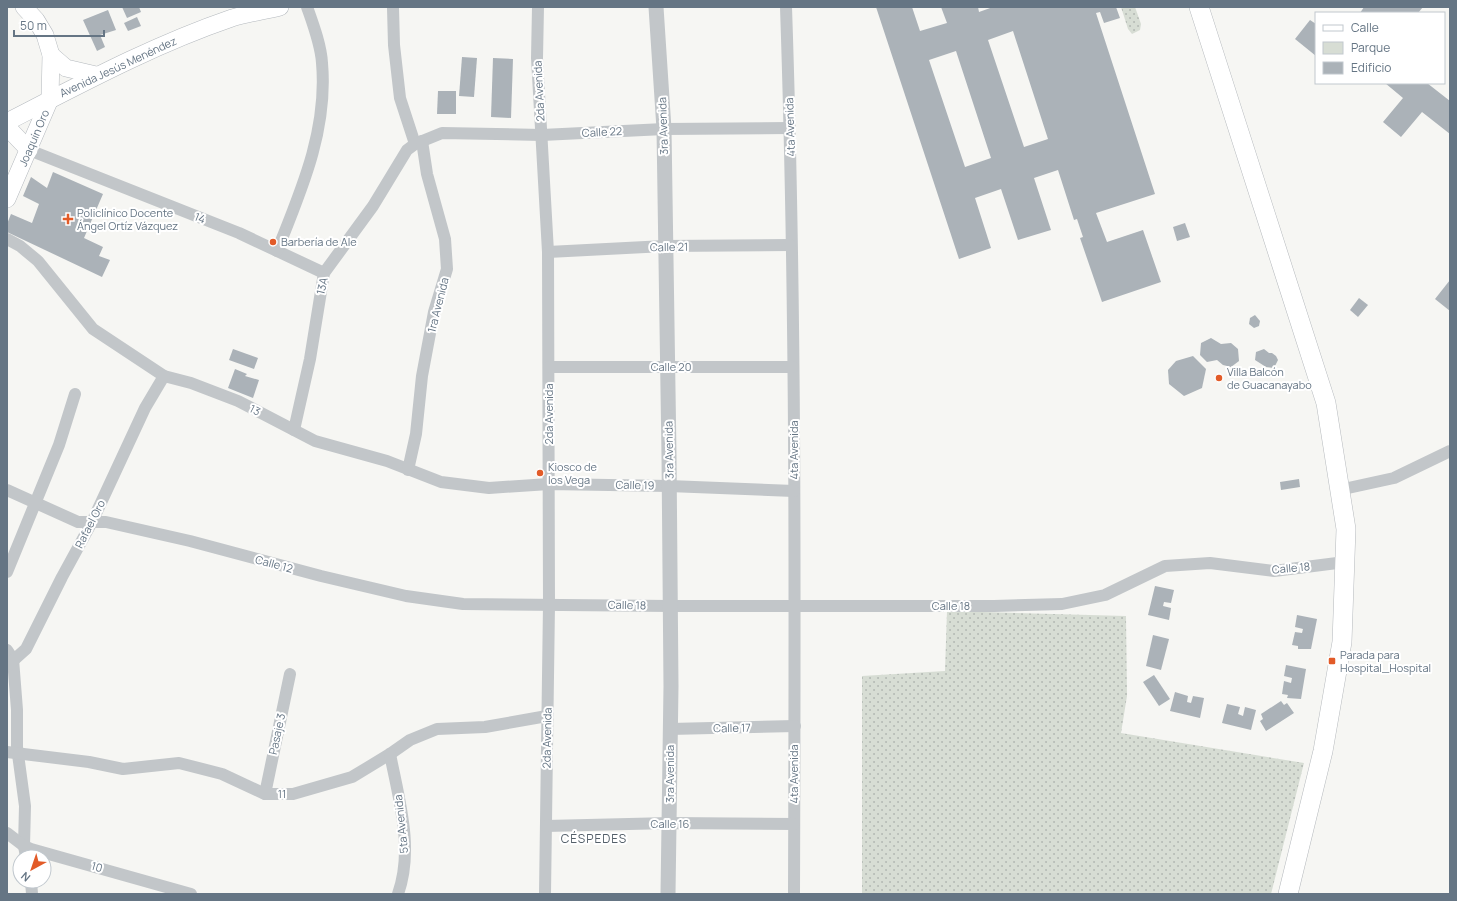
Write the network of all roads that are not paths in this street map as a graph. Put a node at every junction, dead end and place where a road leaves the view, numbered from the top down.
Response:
1 (24, 7) edge
2 (280, 7) edge
3 (307, 7) edge
4 (538, 7) edge
5 (656, 7) edge
6 (786, 7) edge
7 (1199, 7) edge
8 (393, 8) dead end
9 (51, 55) junction
10 (96, 75) junction
11 (50, 98) junction
12 (7, 122) edge
13 (7, 127) edge
14 (790, 128) junction
15 (664, 129) junction
16 (542, 135) junction
17 (419, 142) junction
18 (29, 150) junction
19 (7, 199) edge
20 (7, 239) edge
21 (790, 245) junction
22 (665, 246) junction
23 (277, 251) junction
24 (548, 252) junction
25 (324, 273) junction
26 (667, 366) junction
27 (549, 367) junction
28 (793, 367) junction
29 (164, 376) junction
30 (75, 394) dead end
31 (294, 430) junction
32 (1450, 451) edge
33 (408, 470) junction
34 (549, 484) junction
35 (669, 486) junction
36 (7, 490) edge
37 (1339, 490) junction
38 (794, 492) junction
39 (36, 504) junction
40 (92, 522) junction
41 (1344, 562) junction
42 (7, 572) edge
43 (549, 604) junction
44 (795, 605) junction
45 (670, 606) junction
46 (9, 658) edge
47 (290, 674) dead end
48 (548, 716) junction
49 (795, 726) junction
50 (670, 729) junction
51 (12, 753) edge
52 (390, 754) junction
53 (264, 794) junction
54 (670, 823) junction
55 (794, 824) junction
56 (546, 826) junction
57 (7, 833) edge
58 (22, 849) edge
59 (25, 849) edge
60 (52, 859) edge
61 (191, 894) edge
62 (398, 894) edge
63 (545, 894) edge
64 (668, 894) edge
65 (794, 894) edge
66 (1288, 894) edge

1 - 9 main road
2 - 10 main road, Avenida Jesús Menéndez
3 - 23 street
4 - 16 street, 2da Avenida
5 - 15 street, 3ra Avenida
6 - 14 street, 4ta Avenida
7 - 37 main road
8 - 17 street, 1ra Avenida
9 - 10 main road
9 - 11 main road
10 - 11 main road, Avenida Jesús Menéndez
11 - 12 main road, Avenida Jesús Menéndez
11 - 18 main road, Joaquín Oro
13 - 18 main road
14 - 15 street, Calle 22
14 - 21 street, 4ta Avenida
15 - 16 street, Calle 22
15 - 22 street, 3ra Avenida
16 - 17 street, Calle 22
16 - 24 street, 2da Avenida
17 - 25 street, 13A
17 - 33 street, 1ra Avenida
18 - 19 main road, Joaquín Oro
18 - 23 street, 14
20 - 29 street, 13
21 - 22 street, Calle 21
21 - 28 street, 4ta Avenida
22 - 24 street, Calle 21
22 - 26 street, 3ra Avenida
23 - 25 street, 14
24 - 27 street, 2da Avenida
25 - 31 street, 13A
26 - 27 street, Calle 20
26 - 28 street, Calle 20
26 - 35 street, 3ra Avenida
27 - 34 street, 2da Avenida
28 - 38 street, 4ta Avenida
29 - 31 street, 13
29 - 40 street, Rafael Oro
30 - 39 street
31 - 33 street, 13
32 - 37 street
33 - 34 street, 13
34 - 35 street, Calle 19
34 - 43 street, 2da Avenida
35 - 38 street, Calle 19
35 - 45 street, 3ra Avenida
36 - 39 street, Calle 12
37 - 41 main road
38 - 44 street, 4ta Avenida
39 - 40 street, Calle 12
39 - 42 street
40 - 43 street, Calle 12
40 - 46 street, Rafael Oro
41 - 44 street, Calle 18
41 - 66 main road
43 - 45 street, Calle 18
43 - 48 street, 2da Avenida
44 - 45 street, Calle 18
44 - 49 street, 4ta Avenida
45 - 50 street, 3ra Avenida
46 - 51 street
47 - 53 street, Pasaje 3
48 - 52 street, 11
48 - 56 street, 2da Avenida
49 - 50 street, Calle 17
49 - 55 street, 4ta Avenida
50 - 54 street, 3ra Avenida
51 - 53 street, 11
51 - 59 street
52 - 53 street, 11
52 - 62 street, 5ta Avenida
54 - 55 street, Calle 16
54 - 56 street, Calle 16
54 - 64 street, 3ra Avenida
55 - 65 street, 4ta Avenida
56 - 63 street, 2da Avenida
57 - 58 street, 10
60 - 61 street, 10

